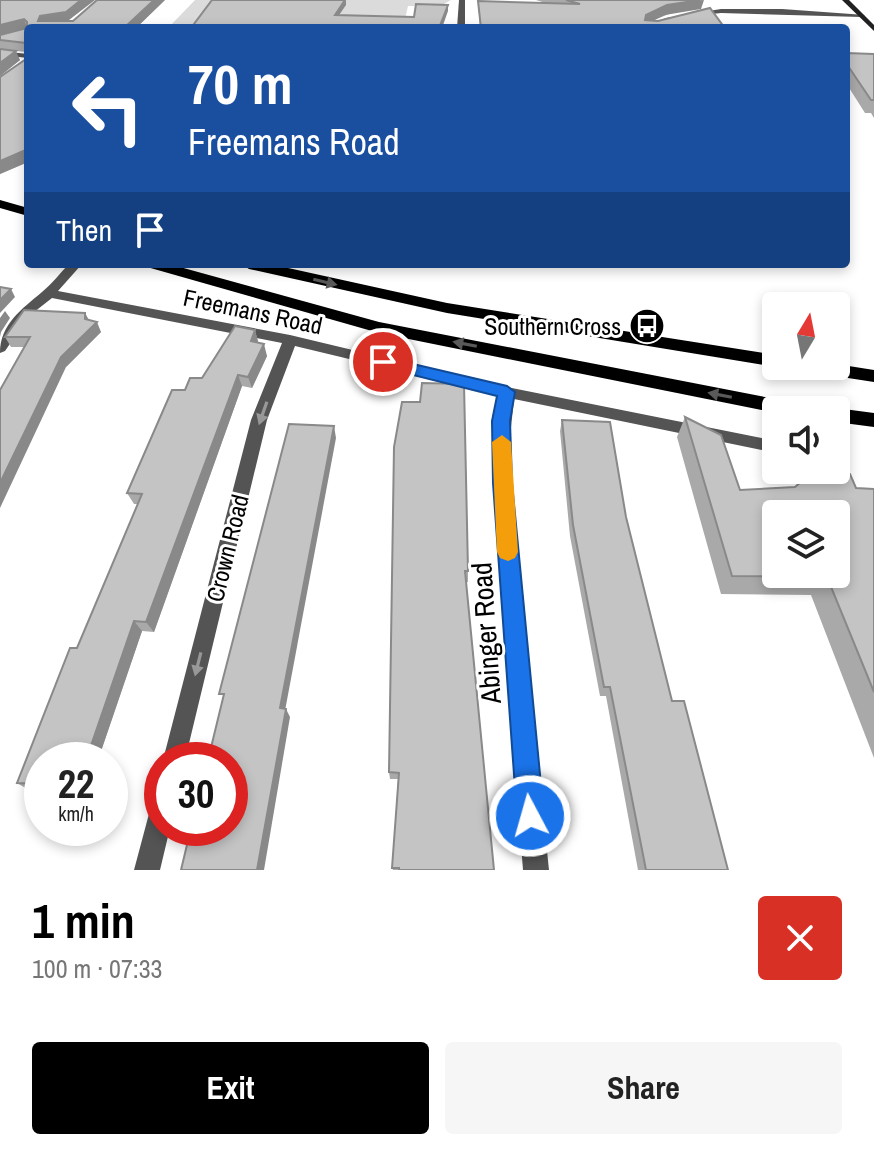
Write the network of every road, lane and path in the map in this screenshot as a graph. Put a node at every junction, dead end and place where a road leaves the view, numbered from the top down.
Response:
1 (462, 0) edge
2 (845, 0) edge
3 (861, 15) junction
4 (461, 24) edge
5 (659, 24) edge
6 (874, 29) edge
7 (0, 53) edge
8 (24, 58) edge
9 (24, 63) edge
10 (17, 71) edge
11 (0, 204) edge
12 (24, 211) edge
13 (72, 268) edge
14 (166, 268) edge
15 (267, 268) edge
16 (49, 293) junction
17 (290, 340) junction
18 (0, 348) edge
19 (762, 359) edge
20 (850, 372) edge
21 (874, 376) edge
22 (507, 392) junction
23 (762, 403) edge
24 (850, 417) edge
25 (874, 420) edge
26 (762, 444) edge
27 (178, 742) edge
28 (153, 846) edge
29 (147, 870) edge
30 (536, 870) edge

1 - 4 street
2 - 3 street
3 - 5 street
3 - 6 street
7 - 8 street
9 - 10 street
11 - 12 main road
13 - 16 street
23 -> 14 main road
15 -> 19 main road
16 - 17 street, Freemans Road
16 - 18 street
17 - 22 street, Freemans Road
17 -> 27 street, Crown Road
20 - 21 main road
22 - 26 street, Freemans Road
22 - 30 street, Abinger Road
24 - 25 main road
28 - 29 street

